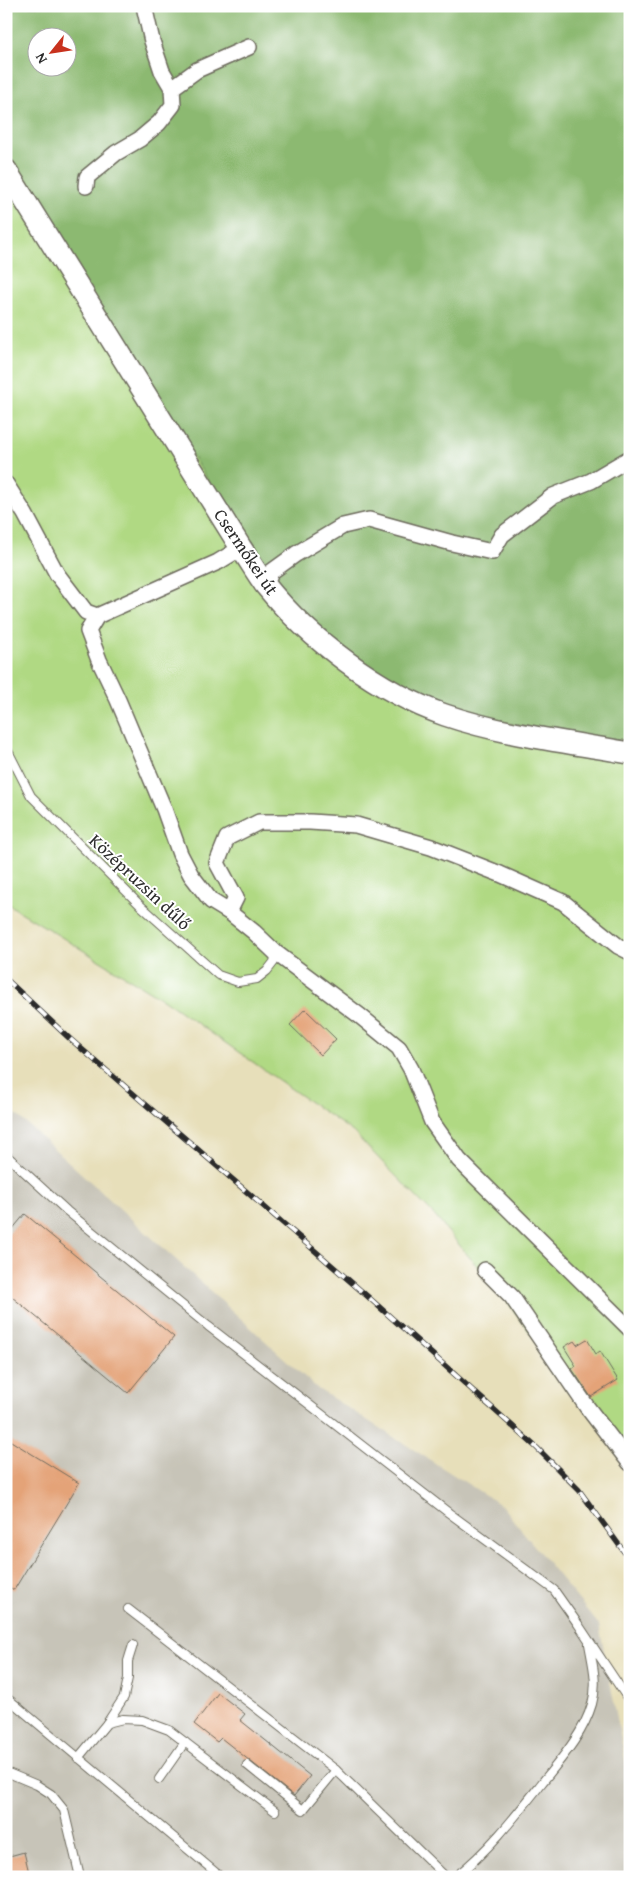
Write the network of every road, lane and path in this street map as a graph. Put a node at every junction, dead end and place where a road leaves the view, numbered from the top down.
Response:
1 (144, 6) edge
2 (249, 47) dead end
3 (172, 88) junction
4 (6, 170) edge
5 (86, 186) dead end
6 (630, 458) edge
7 (6, 484) edge
8 (241, 548) junction
9 (266, 585) junction
10 (97, 616) junction
11 (6, 747) edge
12 (630, 753) edge
13 (230, 912) junction
14 (630, 952) edge
15 (276, 953) junction
16 (6, 1155) edge
17 (485, 1270) dead end
18 (630, 1329) edge
19 (630, 1463) edge
20 (128, 1609) dead end
21 (588, 1639) junction
22 (133, 1645) dead end
23 (6, 1697) edge
24 (630, 1702) edge
25 (107, 1722) junction
26 (185, 1742) junction
27 (78, 1758) junction
28 (247, 1765) dead end
29 (336, 1770) junction
30 (6, 1772) edge
31 (158, 1779) dead end
32 (275, 1811) dead end
33 (80, 1877) edge
34 (221, 1877) edge
35 (446, 1877) edge
36 (455, 1877) edge

1 - 3 street
2 - 3 street
3 - 5 street
4 - 8 main road, Csermőkei út
6 - 9 street
7 - 10 street
8 - 9 main road, Csermőkei út
8 - 10 street
9 - 12 main road, Csermőkei út
10 - 13 street
11 - 15 lane, Középruzsin dűlő
13 - 14 street
13 - 15 street
15 - 18 street
16 - 21 lane
17 - 19 street
20 - 29 lane
21 - 24 lane
21 - 36 lane
22 - 25 lane
23 - 27 lane
25 - 26 lane
25 - 27 lane
26 - 31 lane
26 - 32 lane
27 - 34 lane
28 - 29 lane
29 - 35 lane
30 - 33 lane

